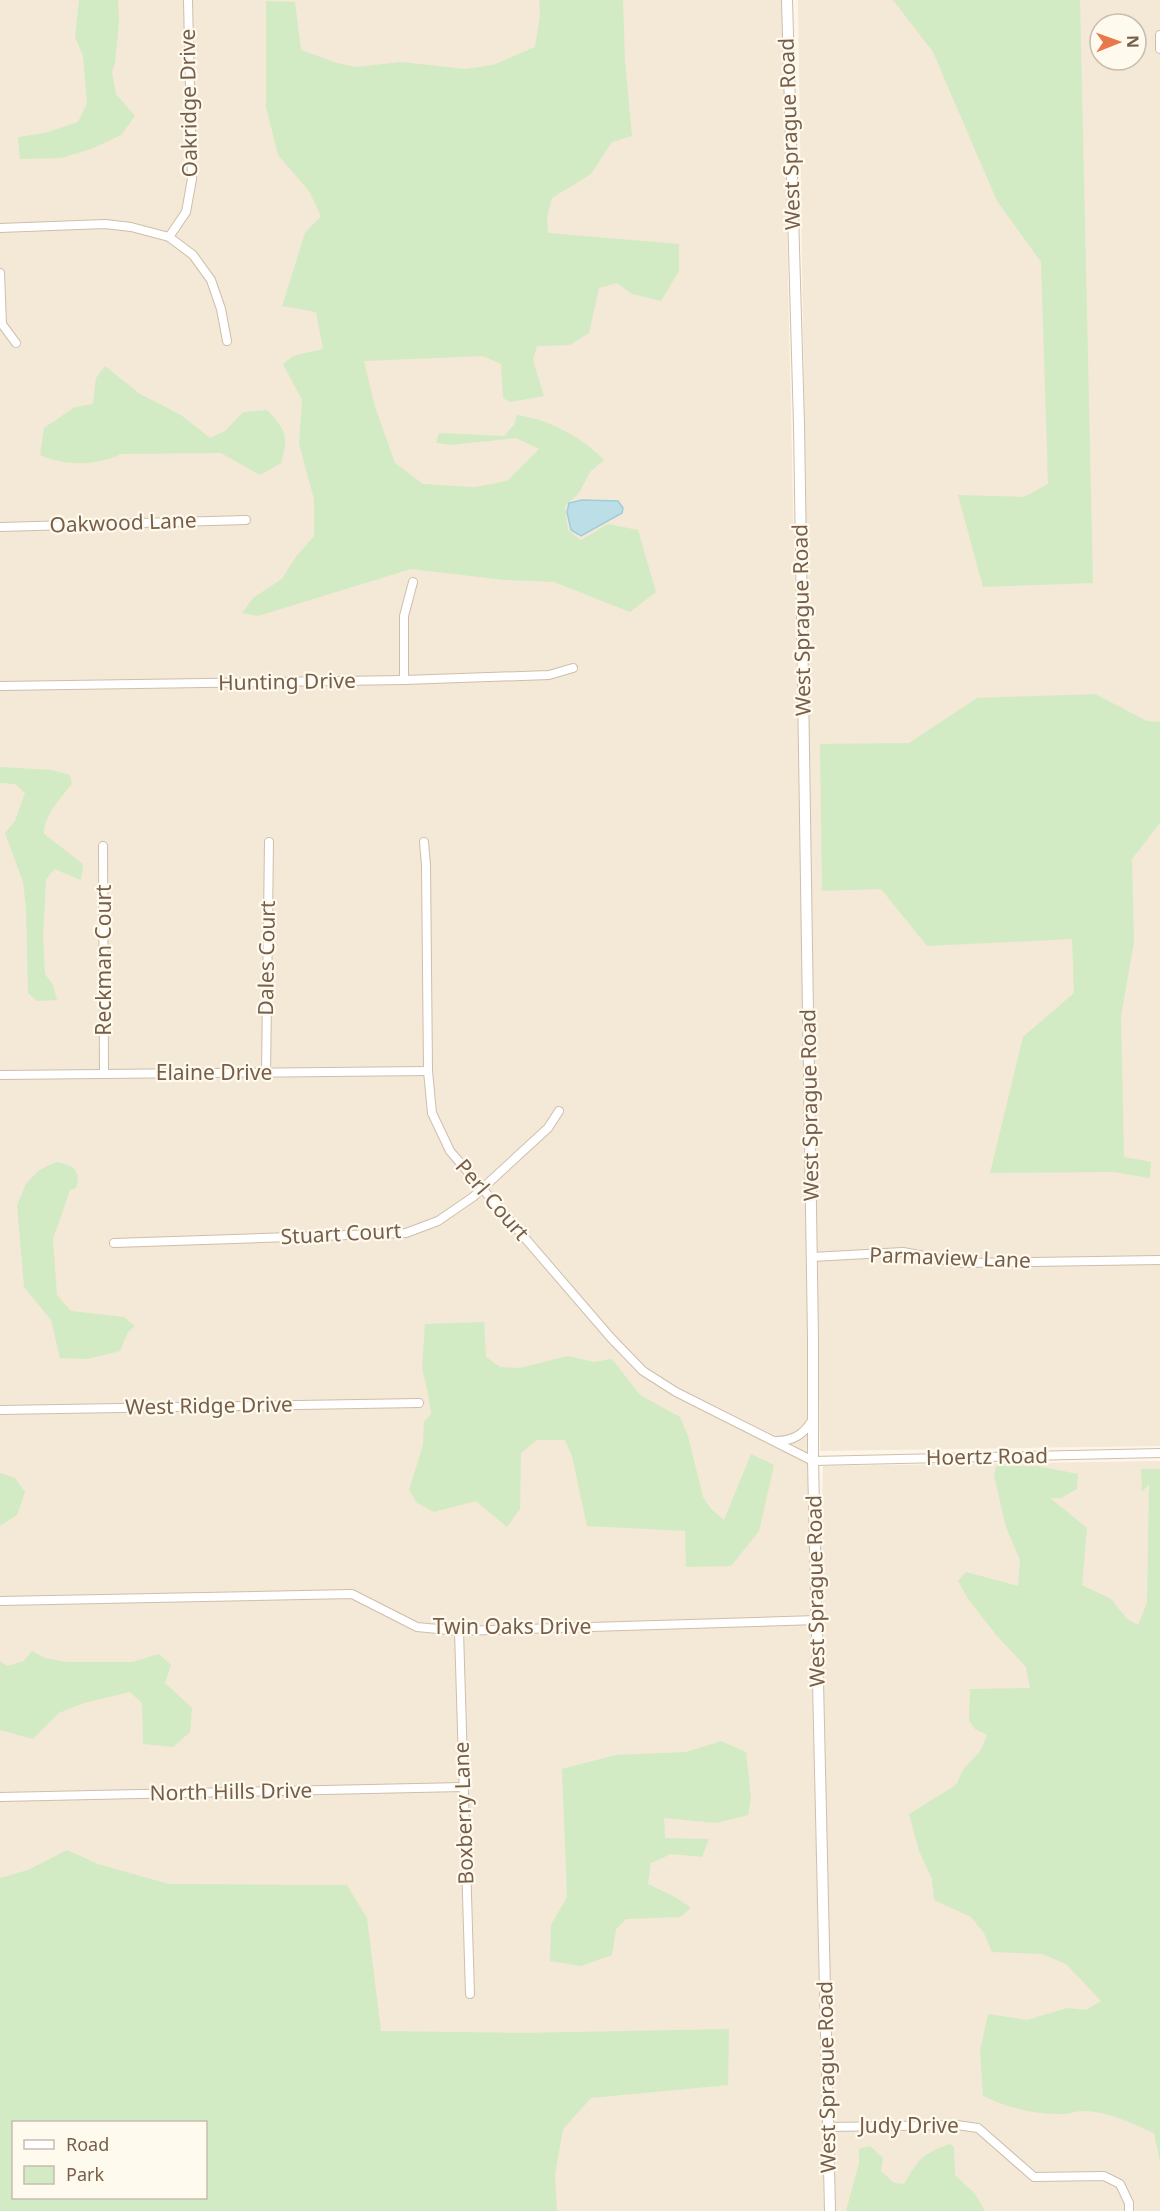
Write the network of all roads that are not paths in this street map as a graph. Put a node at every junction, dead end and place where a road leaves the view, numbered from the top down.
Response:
1 (188, 0) edge
2 (787, 0) edge
3 (1160, 35) edge
4 (1160, 49) edge
5 (0, 228) edge
6 (169, 237) junction
7 (0, 273) edge
8 (227, 341) dead end
9 (16, 343) dead end
10 (246, 520) dead end
11 (0, 527) edge
12 (413, 582) dead end
13 (573, 668) dead end
14 (404, 680) junction
15 (0, 686) edge
16 (269, 842) dead end
17 (424, 842) dead end
18 (103, 846) dead end
19 (428, 1071) junction
20 (104, 1073) junction
21 (266, 1073) junction
22 (0, 1074) edge
23 (559, 1111) dead end
24 (483, 1189) junction
25 (114, 1243) dead end
26 (812, 1257) junction
27 (1160, 1260) edge
28 (419, 1403) dead end
29 (0, 1410) edge
30 (813, 1419) junction
31 (776, 1442) junction
32 (1160, 1453) edge
33 (813, 1461) junction
34 (0, 1601) edge
35 (817, 1620) junction
36 (459, 1631) junction
37 (463, 1787) junction
38 (0, 1797) edge
39 (470, 1994) dead end
40 (828, 2127) junction
41 (830, 2211) edge
42 (1129, 2211) edge

1 - 6 street, Oakridge Drive
2 - 26 street, West Sprague Road
3 - 4 street
5 - 6 street
6 - 8 street
7 - 9 street
10 - 11 street, Oakwood Lane
12 - 14 street
13 - 14 street, Hunting Drive
14 - 15 street, Hunting Drive
16 - 21 street, Dales Court
17 - 19 street, Perl Court
18 - 20 street, Reckman Court
19 - 21 street, Elaine Drive
19 - 24 street, Perl Court
20 - 21 street, Elaine Drive
20 - 22 street, Elaine Drive
23 - 24 street, Stuart Court
24 - 25 street, Stuart Court
24 - 31 street, Perl Court
26 - 27 street, Parmaview Lane
26 - 30 street, West Sprague Road
28 - 29 street, West Ridge Drive
30 - 31 street
30 - 33 street, West Sprague Road
31 - 33 street, Perl Court
32 - 33 street, Hoertz Road
33 - 35 street, West Sprague Road
34 - 36 street, Twin Oaks Drive
35 - 36 street, Twin Oaks Drive
35 - 40 street, West Sprague Road
36 - 37 street, Boxberry Lane
37 - 38 street, North Hills Drive
37 - 39 street, Boxberry Lane
40 - 41 street, West Sprague Road
40 - 42 street, Judy Drive

